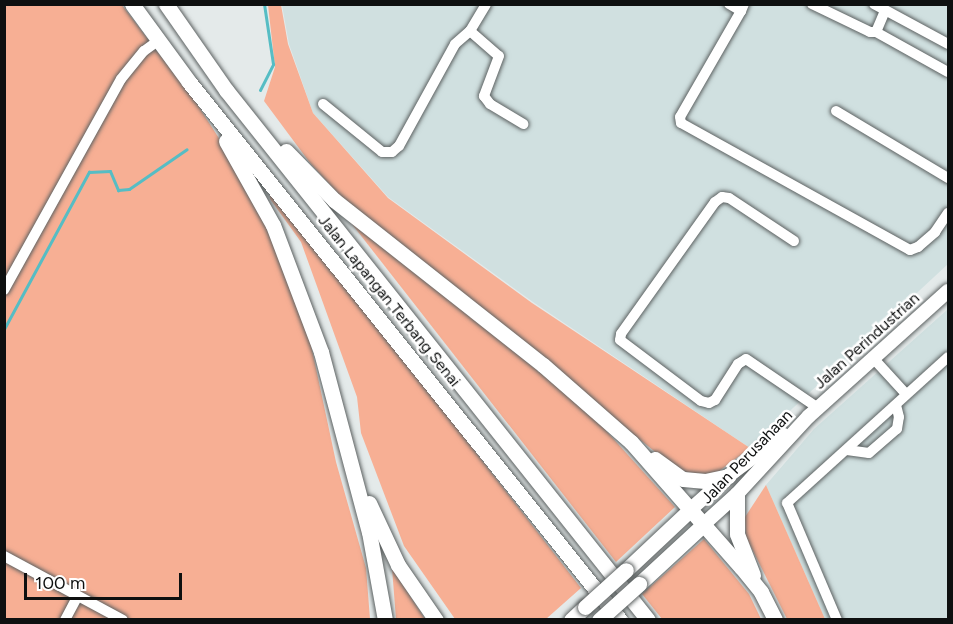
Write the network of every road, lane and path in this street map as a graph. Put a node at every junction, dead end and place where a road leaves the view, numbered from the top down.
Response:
1 (132, 4) edge
2 (166, 4) edge
3 (486, 4) edge
4 (729, 4) edge
5 (812, 4) edge
6 (874, 4) edge
7 (743, 8) edge
8 (885, 10) junction
9 (470, 32) junction
10 (876, 32) junction
11 (158, 41) junction
12 (948, 44) edge
13 (948, 72) edge
14 (189, 82) junction
15 (226, 90) junction
16 (323, 104) dead end
17 (836, 111) dead end
18 (523, 124) dead end
19 (948, 178) edge
20 (948, 213) edge
21 (794, 241) dead end
22 (4, 290) edge
23 (948, 291) edge
24 (948, 357) edge
25 (873, 358) junction
26 (906, 394) junction
27 (896, 405) junction
28 (813, 412) junction
29 (631, 442) junction
30 (847, 450) junction
31 (352, 465) junction
32 (728, 476) junction
33 (737, 494) junction
34 (691, 509) junction
35 (704, 524) junction
36 (4, 556) edge
37 (761, 592) junction
38 (78, 596) junction
39 (65, 620) edge
40 (123, 620) edge
41 (385, 620) edge
42 (436, 620) edge
43 (571, 620) edge
44 (599, 620) edge
45 (620, 620) edge
46 (648, 620) edge
47 (775, 620) edge
48 (837, 620) edge

1 - 11 highway, Jalan Lapangan Terbang Senai
2 - 15 highway, Jalan Lapangan Terbang Senai
3 - 9 street
4 - 7 street
5 - 10 street
6 - 8 street
7 - 20 street
8 - 10 street
8 - 12 street
9 - 16 street
9 - 18 street
10 - 13 street
11 - 14 highway, Jalan Lapangan Terbang Senai
11 - 22 street
14 - 31 highway
14 - 45 highway, Jalan Lapangan Terbang Senai
15 - 29 highway
15 - 46 highway, Jalan Lapangan Terbang Senai
17 - 19 street
21 - 28 street
23 - 25 main road, Jalan Perindustrian
24 - 26 street
25 - 26 street
25 - 28 main road, Jalan Perindustrian
26 - 27 street
27 - 30 street
27 - 30 street
28 - 32 main road, Jalan Perusahaan
28 - 33 main road, Jalan Perusahaan
29 - 32 highway
29 - 34 highway
30 - 48 street
31 - 41 highway
31 - 42 highway
32 - 34 main road, Jalan Perusahaan
33 - 35 main road, Jalan Perusahaan
33 - 37 highway
34 - 35 highway
34 - 43 highway, bridge
35 - 37 highway
35 - 44 highway, bridge
36 - 38 street
37 - 47 highway
38 - 39 street
38 - 40 street

